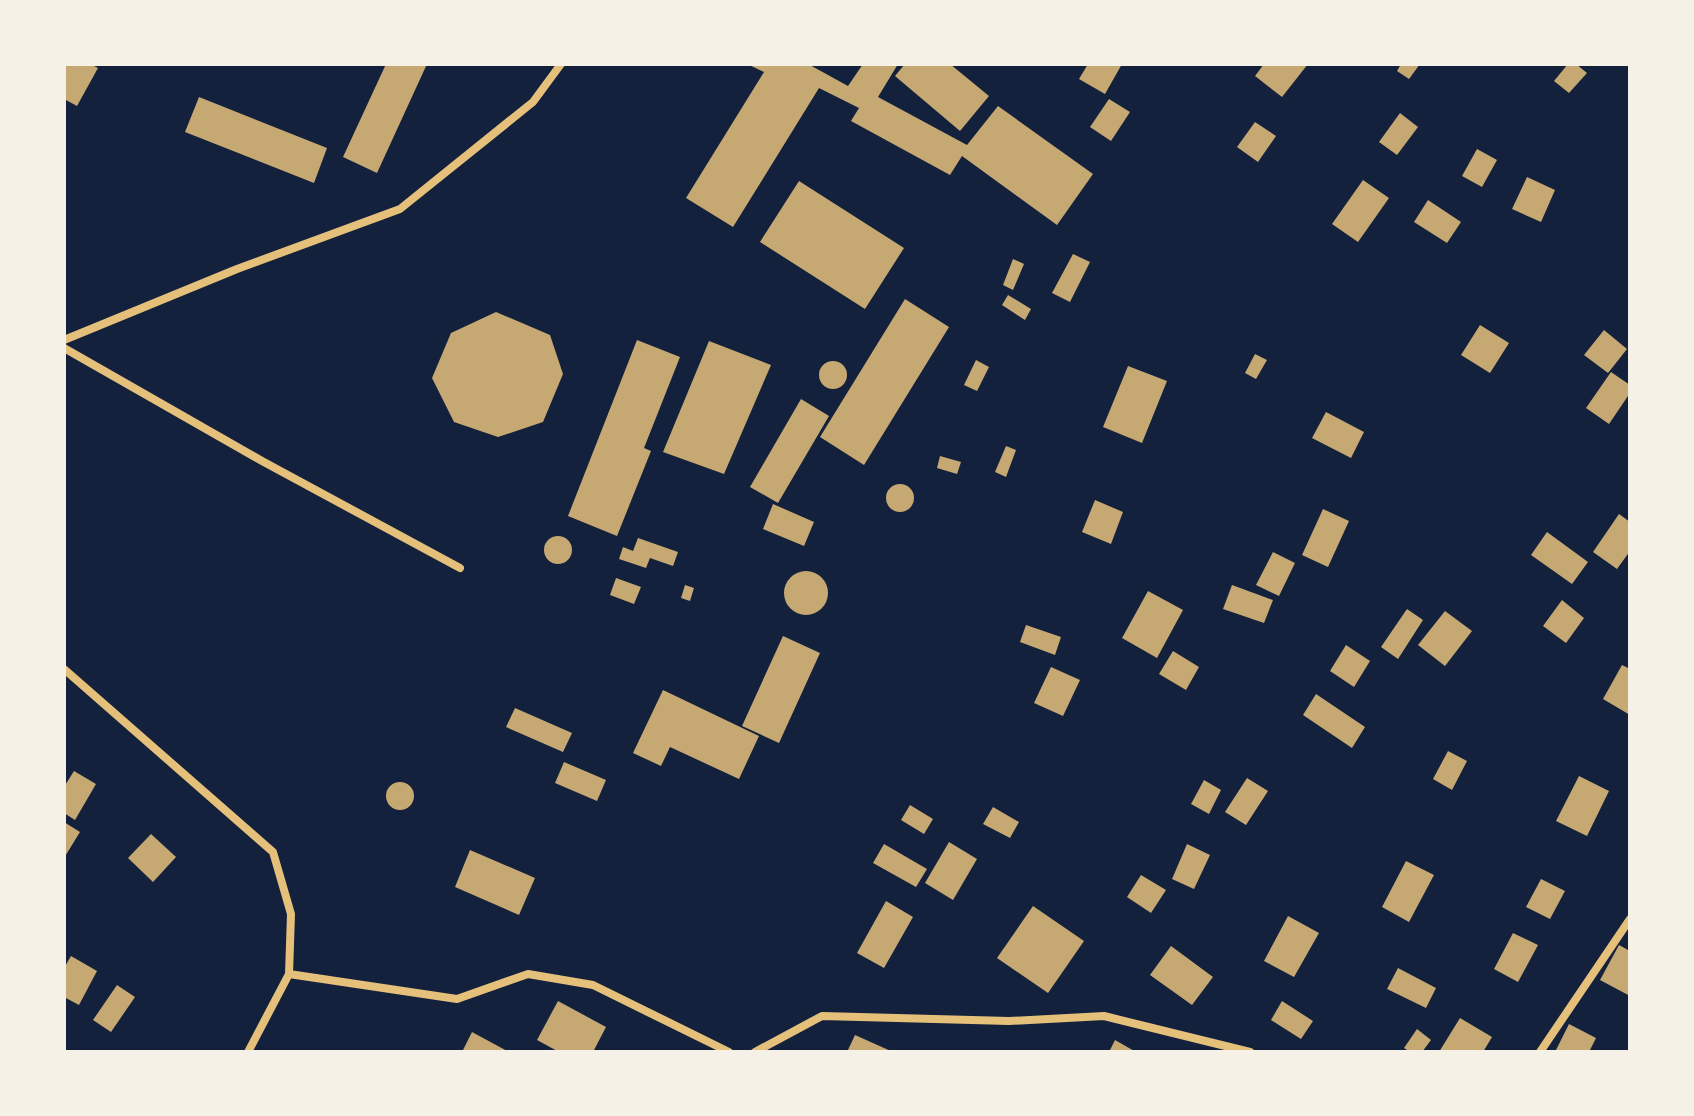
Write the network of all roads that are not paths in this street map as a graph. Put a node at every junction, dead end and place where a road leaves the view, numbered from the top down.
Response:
1 (561, 64) edge
2 (64, 340) edge
3 (64, 348) edge
4 (460, 568) dead end
5 (64, 669) edge
6 (1630, 919) edge
7 (289, 974) junction
8 (248, 1052) edge
9 (729, 1052) edge
10 (755, 1052) edge
11 (1250, 1052) edge
12 (1540, 1052) edge

1 - 2 street
3 - 4 street
5 - 7 street
6 - 12 street
7 - 8 street
7 - 9 street
10 - 11 street

